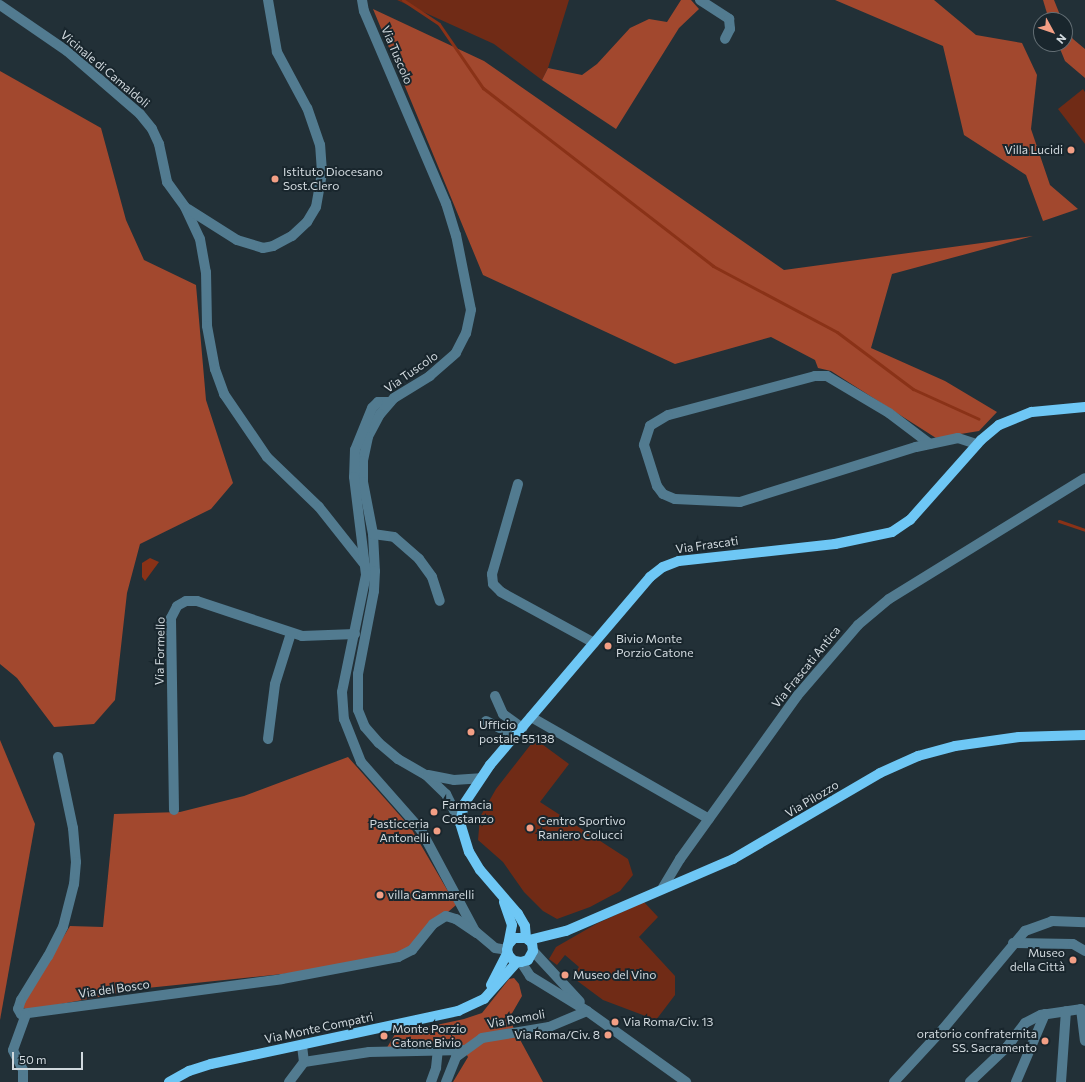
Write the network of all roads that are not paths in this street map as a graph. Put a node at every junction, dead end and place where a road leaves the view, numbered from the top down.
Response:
1 (268, 0) edge
2 (362, 0) edge
3 (700, 0) edge
4 (0, 5) edge
5 (725, 39) dead end
6 (185, 208) junction
7 (390, 402) junction
8 (1085, 407) edge
9 (930, 444) junction
10 (978, 444) junction
11 (1085, 478) edge
12 (518, 484) dead end
13 (373, 534) junction
14 (365, 565) junction
15 (440, 601) dead end
16 (291, 633) junction
17 (355, 634) junction
18 (594, 643) junction
19 (495, 696) dead end
20 (531, 717) junction
21 (486, 721) dead end
22 (522, 728) junction
23 (1085, 735) edge
24 (515, 736) junction
25 (268, 739) dead end
26 (58, 757) dead end
27 (426, 775) junction
28 (480, 778) junction
29 (174, 810) dead end
30 (709, 819) junction
31 (460, 823) junction
32 (495, 886) junction
33 (662, 889) junction
34 (1085, 922) edge
35 (476, 932) junction
36 (1013, 943) junction
37 (530, 944) junction
38 (508, 949) junction
39 (1085, 951) edge
40 (519, 962) junction
41 (476, 1003) junction
42 (588, 1011) junction
43 (1066, 1011) junction
44 (26, 1014) junction
45 (1045, 1014) junction
46 (1085, 1041) edge
47 (302, 1045) junction
48 (438, 1050) junction
49 (464, 1050) junction
50 (304, 1062) junction
51 (24, 1082) edge
52 (169, 1082) edge
53 (289, 1082) edge
54 (431, 1082) edge
55 (446, 1082) edge
56 (686, 1082) edge
57 (894, 1082) edge
58 (970, 1082) edge
59 (1016, 1082) edge
60 (1061, 1082) edge

1 - 6 street
2 - 7 street, Via Tuscolo
3 - 5 street
4 - 6 street, Vicinale di Camaldoli
6 - 14 street, Vicinale di Camaldoli
7 - 13 street, Via Tuscolo
7 - 14 street
8 - 10 main road, Via Frascati
9 - 9 street
9 - 10 street
10 - 18 main road, Via Frascati
11 - 30 street, Via Frascati Antica
12 - 18 street
13 - 15 street
13 - 27 street, Via Tuscolo
14 - 17 street
16 - 17 street, Via Formello
16 - 25 street
16 - 29 street, Via Formello
17 - 35 street
18 - 20 main road, Via Frascati
19 - 22 street
20 - 22 main road, Via Frascati
20 - 30 street
21 - 24 street
22 - 24 main road, Via Frascati
23 - 33 main road, Via Pilozzo
24 - 28 main road, Via Frascati
26 - 44 street
27 - 28 street
27 - 31 street
28 - 31 main road, Via Frascati
30 - 33 street, Via Frascati Antica
31 - 32 main road, Via Frascati
32 - 37 main road, Via Frascati
32 - 38 main road, Via Frascati
33 - 37 main road, Via Pilozzo
34 - 36 street
35 - 38 street
35 - 44 street, Via del Bosco
36 - 39 street
36 - 57 street
37 - 38 main road
37 - 40 main road
37 - 42 street
38 - 40 main road
38 - 41 main road
40 - 41 main road, Via Monte Compatri
40 - 42 street
41 - 47 main road, Via Monte Compatri
42 - 49 street, Via Romoli
42 - 56 street
43 - 45 street
43 - 46 street
43 - 60 street
44 - 51 street
45 - 58 street
45 - 59 street
47 - 50 street
47 - 52 main road, Via Monte Compatri
48 - 49 street
48 - 50 street
48 - 54 street
49 - 55 street, Via Romoli
50 - 53 street

